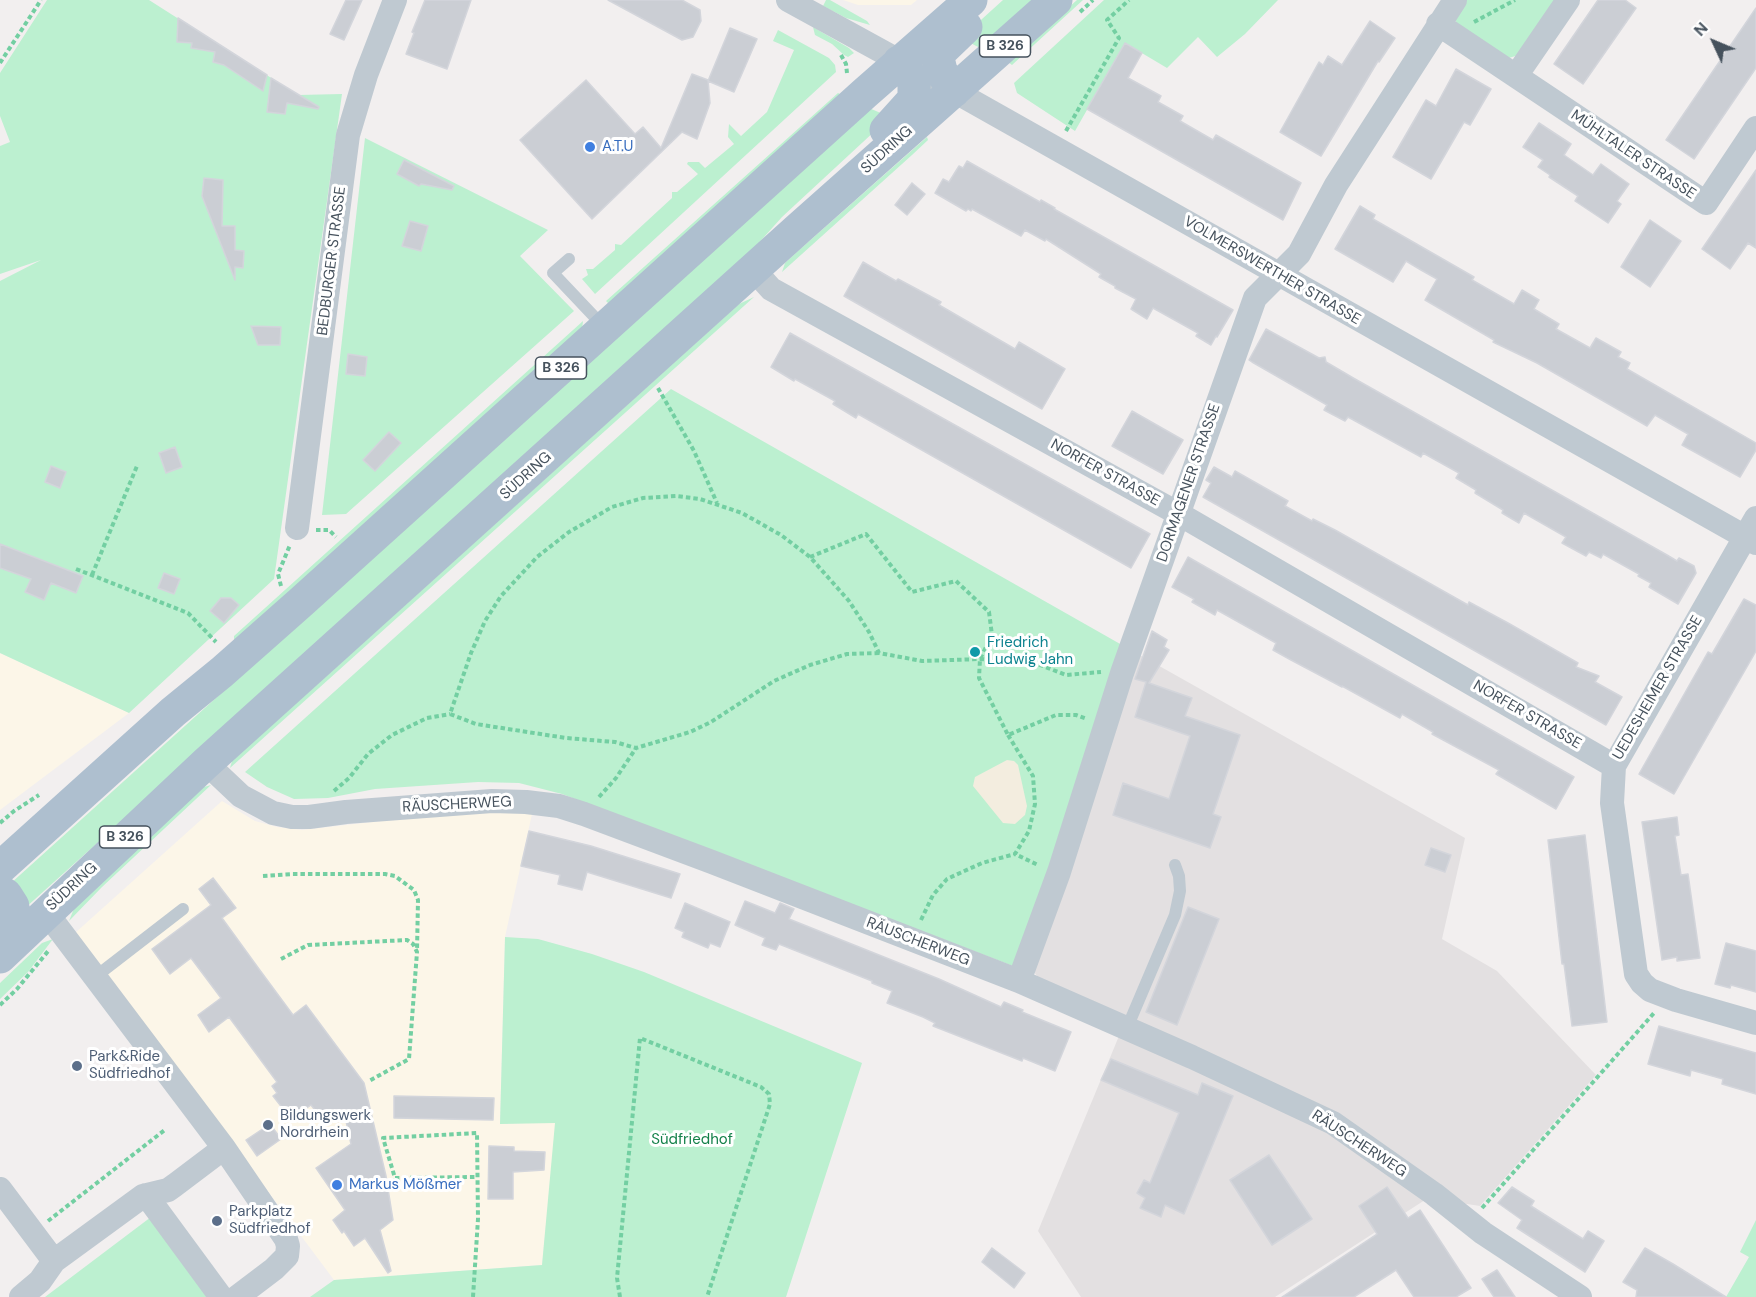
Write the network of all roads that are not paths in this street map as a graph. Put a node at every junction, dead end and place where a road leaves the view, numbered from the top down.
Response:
1 (395, 0) edge
2 (788, 0) edge
3 (989, 0) edge
4 (1056, 0) edge
5 (1455, 0) edge
6 (1568, 0) edge
7 (958, 7) edge
8 (1445, 29) junction
9 (899, 62) junction
10 (1516, 76) junction
11 (954, 91) junction
12 (1756, 128) edge
13 (871, 164) junction
14 (568, 259) dead end
15 (754, 270) junction
16 (1279, 275) junction
17 (605, 328) junction
18 (1179, 514) junction
19 (297, 528) road end
20 (1752, 532) edge
21 (206, 763) junction
22 (1614, 766) junction
23 (1175, 865) dead end
24 (0, 868) edge
25 (0, 891) edge
26 (183, 909) dead end
27 (45, 912) junction
28 (0, 940) edge
29 (0, 957) edge
30 (95, 977) junction
31 (1019, 981) junction
32 (1756, 1023) edge
33 (1127, 1028) junction
34 (224, 1148) junction
35 (0, 1189) edge
36 (146, 1195) junction
37 (54, 1261) junction
38 (21, 1297) edge
39 (220, 1297) edge
40 (237, 1297) edge
41 (1580, 1297) edge

1 - 19 street, BEDBURGER STRASSE
2 - 9 street, VOLMERSWERTHER STRASSE
3 - 11 main road, B 326
4 - 11 main road, SÜDRING / B 326
5 - 8 street, DORMAGENER STRASSE
6 - 10 street
7 - 9 main road, B 326
8 - 10 street
8 - 16 street, DORMAGENER STRASSE
9 - 11 street, VOLMERSWERTHER STRASSE
9 - 13 main road, B 326
9 - 17 main road, B 326
10 - 12 street, MÜHLTALER STRASSE
11 - 13 main road, SÜDRING / B 326
11 - 16 street, VOLMERSWERTHER STRASSE
13 - 15 main road, SÜDRING / B 326
14 - 17 lane
15 - 18 street, NORFER STRASSE
15 - 21 main road, SÜDRING / B 326
16 - 18 street, DORMAGENER STRASSE
16 - 20 street, VOLMERSWERTHER STRASSE
17 - 24 main road, B 326
18 - 22 street, NORFER STRASSE
18 - 31 street, DORMAGENER STRASSE
20 - 22 street, UEDESHEIMER STRASSE
21 - 27 main road, SÜDRING / B 326
21 - 31 street, RÄUSCHERWEG
22 - 32 street, UEDESHEIMER STRASSE
23 - 33 lane
25 - 28 main road
26 - 30 lane
27 - 29 main road, SÜDRING / B 326
27 - 30 street
30 - 34 street
31 - 33 street, RÄUSCHERWEG
33 - 41 street, RÄUSCHERWEG
34 - 36 street
34 - 40 street
35 - 37 street
36 - 37 street
36 - 39 street
37 - 38 street

